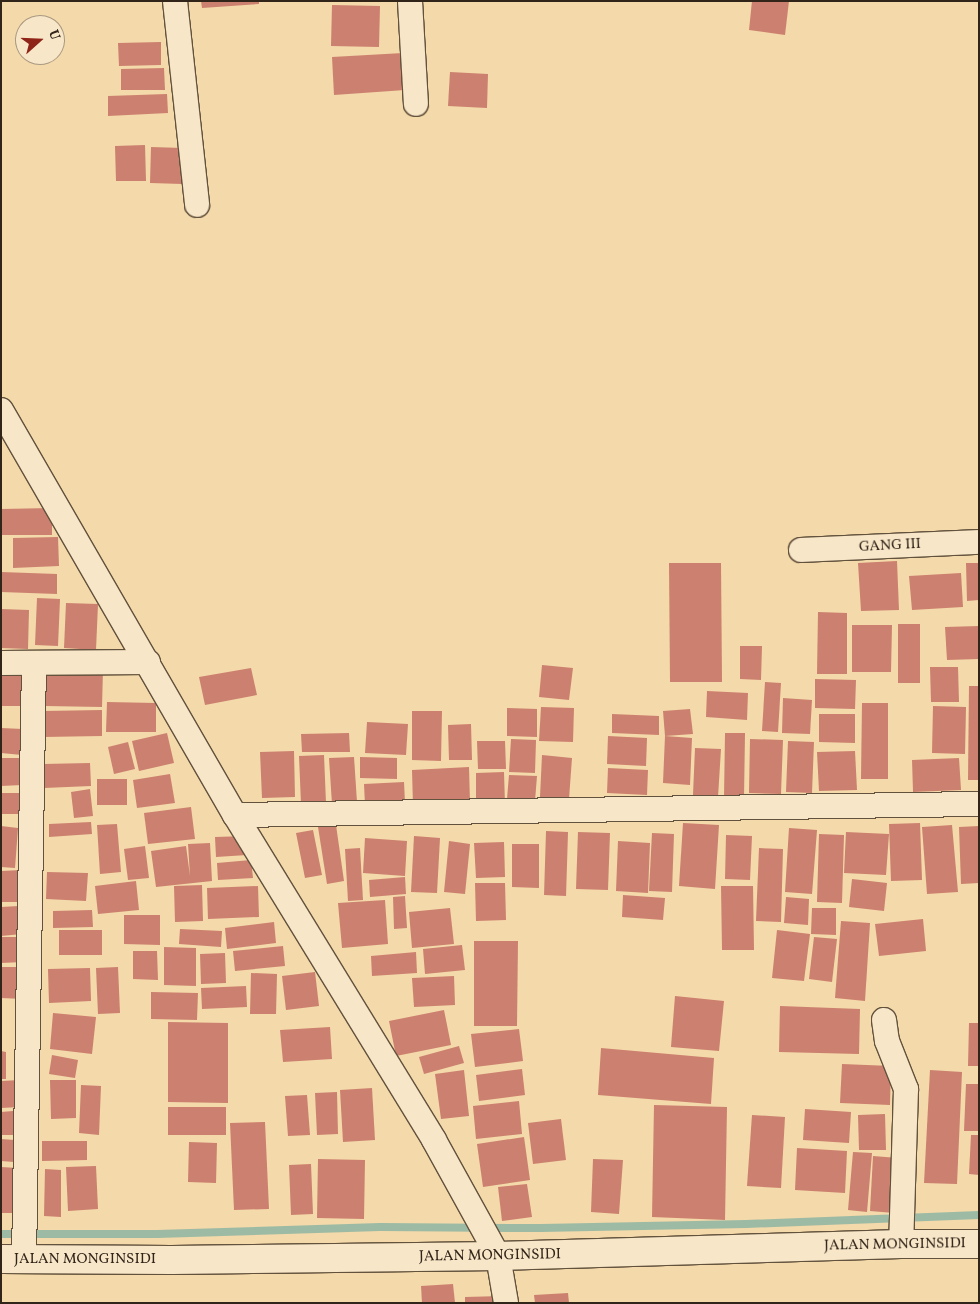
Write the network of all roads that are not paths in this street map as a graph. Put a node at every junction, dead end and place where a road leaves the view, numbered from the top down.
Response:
1 (175, 1) edge
2 (410, 1) edge
3 (416, 104) dead end
4 (197, 205) dead end
5 (1, 410) edge
6 (979, 542) edge
7 (801, 550) dead end
8 (148, 662) junction
9 (1, 663) edge
10 (34, 664) junction
11 (979, 804) edge
12 (235, 815) junction
13 (884, 1020) dead end
14 (902, 1229) junction
15 (979, 1244) edge
16 (494, 1248) junction
17 (17, 1255) edge
18 (506, 1303) edge

1 - 4 street
2 - 3 street
5 - 8 street
6 - 7 street, GANG III
8 - 10 street
8 - 12 street
9 - 10 street
10 - 17 street
11 - 12 street
12 - 16 street
13 - 14 street
14 - 15 main road, JALAN MONGINSIDI
14 - 16 main road, JALAN MONGINSIDI
16 - 17 main road, JALAN MONGINSIDI
16 - 18 street

